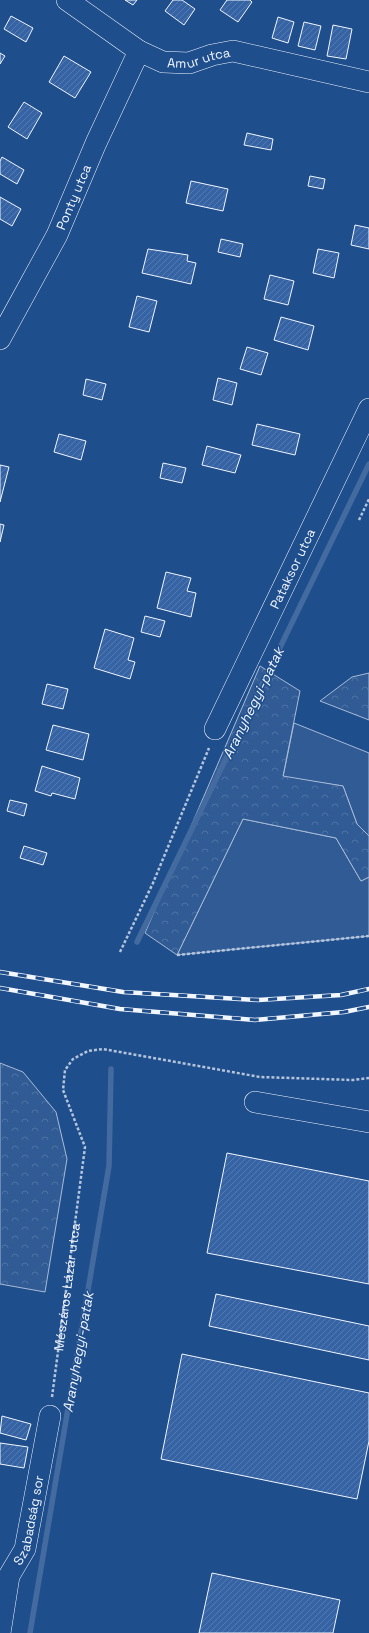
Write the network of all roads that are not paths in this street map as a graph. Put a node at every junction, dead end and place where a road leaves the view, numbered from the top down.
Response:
1 (67, 0) edge
2 (139, 51) junction
3 (369, 82) edge
4 (0, 339) edge
5 (369, 409) edge
6 (215, 729) road end
7 (255, 1102) dead end
8 (369, 1122) edge
9 (49, 1422) road end
10 (4, 1573) edge
11 (0, 1633) edge

1 - 2 street, Amur utca
2 - 3 street, Amur utca
2 - 4 street, Ponty utca
5 - 6 street, Pataksor utca
7 - 8 street
9 - 10 street, Szabadság sor
10 - 11 street, Szabadság sor

